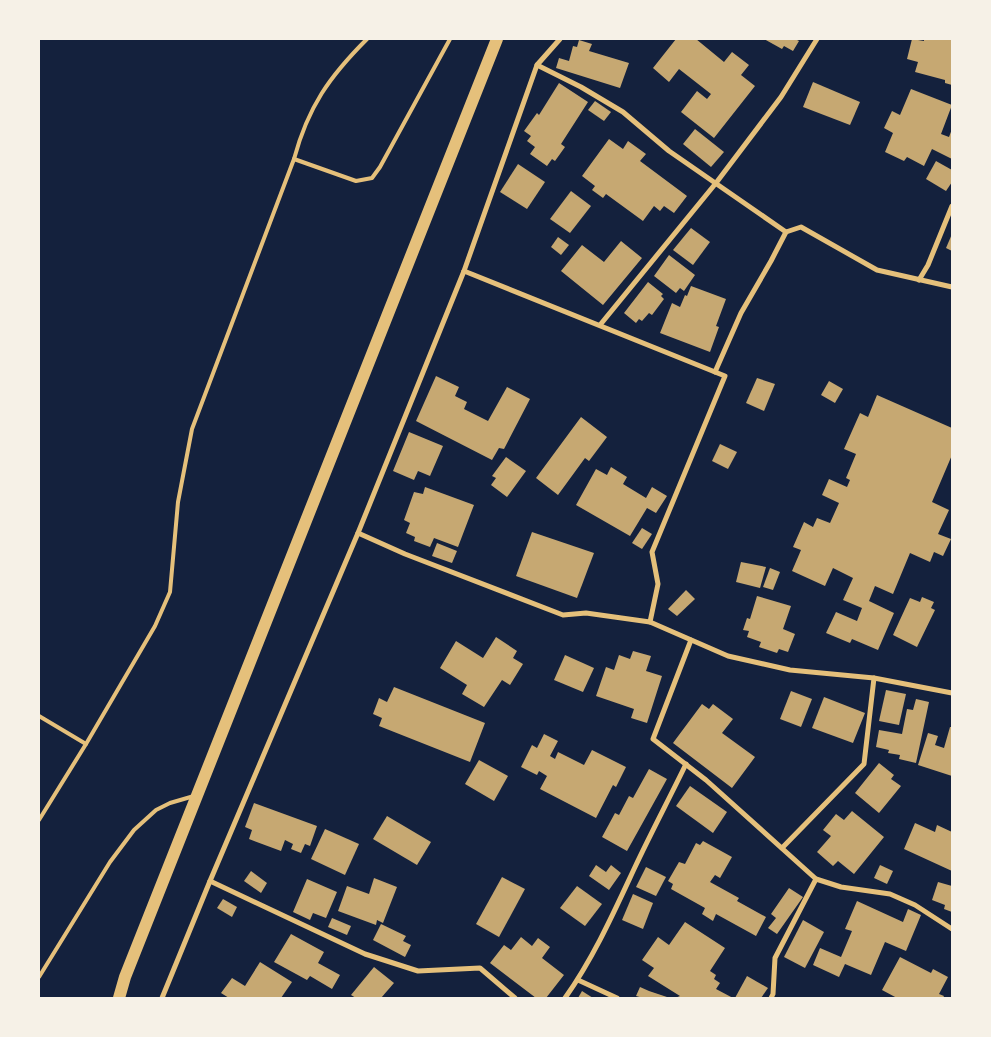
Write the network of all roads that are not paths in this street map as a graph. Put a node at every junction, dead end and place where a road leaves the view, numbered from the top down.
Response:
1 (367, 39) edge
2 (450, 39) edge
3 (497, 39) edge
4 (560, 39) edge
5 (817, 39) edge
6 (537, 65) junction
7 (294, 159) junction
8 (716, 183) junction
9 (952, 206) edge
10 (786, 232) junction
11 (464, 270) junction
12 (919, 280) junction
13 (952, 287) edge
14 (600, 325) junction
15 (714, 372) junction
16 (358, 533) junction
17 (650, 622) junction
18 (691, 640) junction
19 (874, 678) junction
20 (952, 693) edge
21 (39, 716) edge
22 (86, 744) junction
23 (686, 764) junction
24 (197, 795) junction
25 (39, 820) edge
26 (782, 848) junction
27 (816, 879) junction
28 (210, 880) junction
29 (952, 929) edge
30 (39, 977) edge
31 (578, 980) junction
32 (119, 998) edge
33 (162, 998) edge
34 (516, 998) edge
35 (565, 998) edge
36 (617, 998) edge
37 (771, 998) edge

1 - 7 lane
2 - 7 lane
3 - 24 main road
4 - 6 street
5 - 8 street
6 - 8 street
6 - 11 street
7 - 22 lane
8 - 10 street
8 - 14 street
9 - 12 street
10 - 12 street
10 - 15 street
11 - 14 street
11 - 16 street
12 - 13 street
14 - 15 street
15 - 17 street
16 - 17 street
16 - 28 street
17 - 18 street
18 - 19 street
18 - 23 street
19 - 20 street
19 - 26 street
21 - 22 lane
22 - 25 lane
23 - 26 street
23 - 31 street
24 - 30 lane
24 - 32 main road
26 - 27 street
27 - 29 street
27 - 37 street
28 - 33 street
28 - 34 street
31 - 35 street
31 - 36 street

